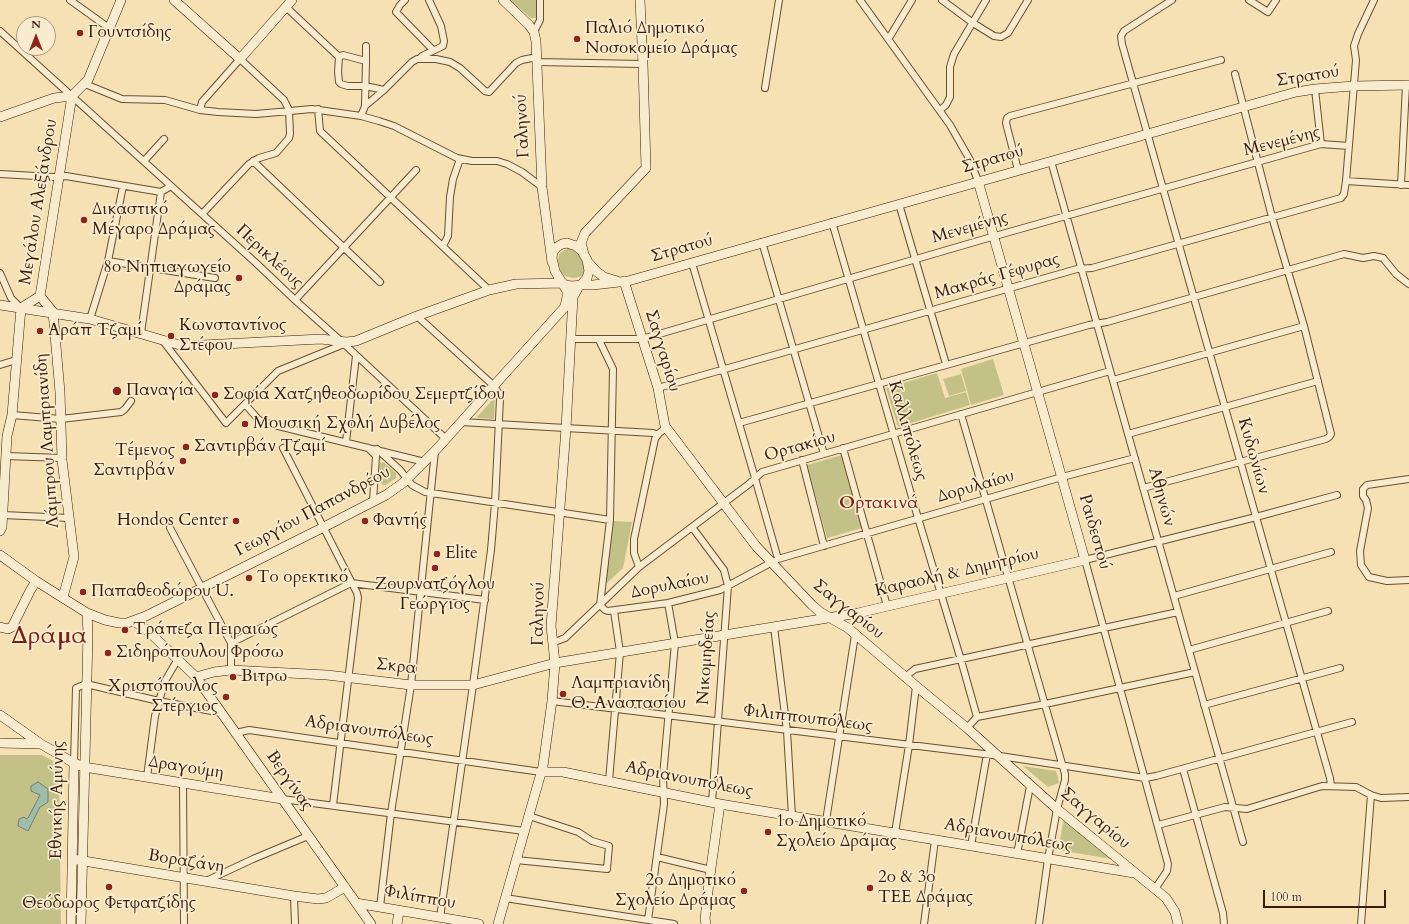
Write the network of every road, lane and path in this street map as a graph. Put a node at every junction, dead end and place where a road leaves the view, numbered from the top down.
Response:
1 (70, 0) edge
2 (121, 0) edge
3 (174, 0) edge
4 (405, 0) edge
5 (429, 0) edge
6 (503, 0) edge
7 (540, 0) edge
8 (640, 0) edge
9 (779, 0) edge
10 (860, 0) edge
11 (912, 0) edge
12 (942, 0) edge
13 (986, 0) edge
14 (1028, 0) edge
15 (1172, 0) edge
16 (1249, 0) edge
17 (1276, 0) edge
18 (1374, 0) edge
19 (289, 3) edge
20 (973, 23) junction
21 (109, 28) junction
22 (0, 31) edge
23 (534, 32) junction
24 (889, 38) junction
25 (366, 46) dead end
26 (433, 50) junction
27 (340, 57) junction
28 (420, 58) junction
29 (240, 59) junction
30 (537, 59) junction
31 (1221, 60) dead end
32 (366, 61) junction
33 (643, 64) junction
34 (1235, 74) dead end
35 (1133, 83) junction
36 (85, 84) junction
37 (1407, 85) edge
38 (365, 86) junction
39 (1353, 86) junction
40 (765, 88) dead end
41 (1316, 89) junction
42 (384, 90) junction
43 (72, 96) junction
44 (365, 106) junction
45 (1243, 107) junction
46 (318, 109) junction
47 (200, 110) junction
48 (289, 110) junction
49 (940, 110) junction
50 (0, 116) edge
51 (361, 116) junction
52 (1147, 134) junction
53 (164, 139) dead end
54 (1321, 144) junction
55 (1349, 146) junction
56 (460, 159) junction
57 (144, 161) junction
58 (253, 161) junction
59 (1051, 161) junction
60 (1258, 162) junction
61 (416, 170) dead end
62 (1018, 170) junction
63 (0, 174) edge
64 (59, 177) junction
65 (978, 181) junction
66 (1346, 181) junction
67 (1401, 184) junction
68 (1409, 185) edge
69 (123, 186) junction
70 (171, 186) junction
71 (542, 187) junction
72 (1163, 189) junction
73 (161, 192) junction
74 (390, 197) junction
75 (899, 204) junction
76 (202, 214) junction
77 (1067, 215) junction
78 (1272, 217) junction
79 (832, 222) junction
80 (547, 233) junction
81 (585, 233) junction
82 (994, 236) junction
83 (762, 242) junction
84 (564, 243) junction
85 (1178, 244) junction
86 (443, 246) junction
87 (344, 247) junction
88 (585, 257) junction
89 (915, 259) junction
90 (108, 261) junction
91 (552, 262) junction
92 (692, 263) junction
93 (150, 268) junction
94 (1082, 269) junction
95 (1288, 270) junction
96 (0, 273) edge
97 (215, 278) dead end
98 (848, 278) junction
99 (380, 282) dead end
100 (621, 282) junction
101 (563, 284) junction
102 (1409, 284) edge
103 (580, 285) junction
104 (1009, 289) junction
105 (489, 290) junction
106 (40, 296) junction
107 (573, 297) junction
108 (1193, 297) junction
109 (778, 299) junction
110 (295, 300) junction
111 (0, 305) edge
112 (21, 308) junction
113 (563, 309) junction
114 (931, 311) junction
115 (54, 312) junction
116 (417, 316) junction
117 (90, 318) junction
118 (708, 319) junction
119 (1097, 324) junction
120 (1304, 326) junction
121 (863, 330) junction
122 (141, 333) junction
123 (570, 339) junction
124 (642, 339) junction
125 (163, 340) junction
126 (599, 340) junction
127 (343, 343) junction
128 (1024, 343) junction
129 (793, 350) junction
130 (1209, 352) junction
131 (356, 356) junction
132 (16, 360) junction
133 (946, 364) junction
134 (0, 365) edge
135 (723, 369) junction
136 (1110, 371) junction
137 (1113, 380) junction
138 (1318, 380) junction
139 (879, 383) junction
140 (493, 386) junction
141 (658, 388) junction
142 (1038, 392) junction
143 (131, 401) dead end
144 (245, 404) junction
145 (809, 404) junction
146 (1224, 407) junction
147 (961, 414) junction
148 (12, 415) junction
149 (61, 419) junction
150 (462, 422) junction
151 (739, 423) junction
152 (499, 424) junction
153 (566, 428) junction
154 (666, 428) junction
155 (612, 431) junction
156 (4, 434) edge
157 (894, 434) junction
158 (1128, 434) junction
159 (658, 435) junction
160 (446, 439) junction
161 (346, 442) junction
162 (367, 447) junction
163 (283, 448) dead end
164 (844, 448) junction
165 (376, 449) junction
166 (436, 451) junction
167 (824, 454) junction
168 (6, 456) junction
169 (62, 458) junction
170 (1135, 458) junction
171 (802, 460) junction
172 (425, 462) junction
173 (1240, 462) junction
174 (3, 473) edge
175 (1062, 477) junction
176 (755, 478) junction
177 (408, 479) junction
178 (1409, 479) edge
179 (1143, 488) junction
180 (431, 494) junction
181 (1338, 495) dead end
182 (986, 499) junction
183 (373, 501) junction
184 (495, 503) junction
185 (723, 504) junction
186 (560, 513) junction
187 (3, 516) junction
188 (1256, 517) junction
189 (69, 518) junction
190 (918, 518) junction
191 (610, 520) junction
192 (324, 527) junction
193 (692, 527) junction
194 (170, 528) dead end
195 (0, 531) edge
196 (866, 533) junction
197 (1159, 542) junction
198 (824, 546) junction
199 (1331, 552) dead end
200 (0, 555) edge
201 (1085, 560) junction
202 (774, 561) junction
203 (639, 567) junction
204 (1270, 569) junction
205 (1008, 577) junction
206 (1409, 580) edge
207 (36, 581) junction
208 (351, 583) junction
209 (728, 586) junction
210 (201, 588) junction
211 (421, 592) junction
212 (941, 593) junction
213 (1174, 596) junction
214 (63, 597) junction
215 (485, 600) junction
216 (668, 603) junction
217 (600, 605) junction
218 (887, 606) junction
219 (614, 611) junction
220 (1328, 611) dead end
221 (1178, 612) junction
222 (87, 613) junction
223 (830, 618) junction
224 (134, 621) junction
225 (1286, 623) junction
226 (0, 627) edge
227 (774, 627) junction
228 (1104, 629) junction
229 (725, 635) junction
230 (855, 635) junction
231 (552, 643) junction
232 (675, 643) junction
233 (231, 644) junction
234 (1028, 645) junction
235 (1189, 650) junction
236 (620, 652) junction
237 (178, 659) junction
238 (961, 660) junction
239 (555, 663) junction
240 (1340, 668) dead end
241 (231, 670) junction
242 (1195, 672) junction
243 (196, 677) junction
244 (348, 677) junction
245 (905, 677) junction
246 (1302, 679) junction
247 (86, 684) junction
248 (411, 685) junction
249 (474, 685) junction
250 (916, 686) junction
251 (1120, 688) junction
252 (159, 701) junction
253 (552, 701) junction
254 (1045, 704) junction
255 (1204, 706) junction
256 (615, 710) junction
257 (222, 713) junction
258 (0, 715) edge
259 (668, 716) junction
260 (977, 717) junction
261 (719, 722) junction
262 (1352, 722) dead end
263 (968, 728) junction
264 (787, 731) junction
265 (1317, 732) junction
266 (236, 733) junction
267 (840, 737) junction
268 (0, 743) edge
269 (340, 743) junction
270 (41, 744) junction
271 (909, 745) junction
272 (400, 752) junction
273 (987, 754) junction
274 (1000, 756) junction
275 (1219, 759) junction
276 (462, 761) junction
277 (74, 763) junction
278 (1062, 764) junction
279 (84, 767) junction
280 (1183, 769) junction
281 (541, 772) junction
282 (147, 778) junction
283 (1145, 778) junction
284 (609, 781) junction
285 (183, 783) junction
286 (1030, 786) junction
287 (1331, 786) junction
288 (663, 793) junction
289 (1371, 795) junction
290 (1409, 797) edge
291 (282, 800) junction
292 (716, 803) junction
293 (333, 806) junction
294 (1233, 808) junction
295 (1057, 809) junction
296 (391, 813) junction
297 (529, 816) junction
298 (792, 816) junction
299 (1196, 816) junction
300 (454, 822) junction
301 (826, 822) junction
302 (1158, 825) junction
303 (524, 831) junction
304 (895, 833) junction
305 (308, 836) junction
306 (935, 840) junction
307 (1243, 842) dead end
308 (971, 846) junction
309 (1017, 854) junction
310 (657, 857) junction
311 (72, 859) junction
312 (1048, 859) junction
313 (516, 860) junction
314 (82, 861) junction
315 (711, 870) junction
316 (1136, 873) junction
317 (183, 878) junction
318 (206, 881) junction
319 (345, 887) junction
320 (1155, 889) junction
321 (294, 896) junction
322 (506, 898) junction
323 (356, 903) junction
324 (380, 907) junction
325 (399, 910) junction
326 (440, 918) junction
327 (648, 920) junction
328 (656, 922) edge
329 (71, 924) edge
330 (81, 924) edge
331 (184, 924) edge
332 (295, 924) edge
333 (371, 924) edge
334 (397, 924) edge
335 (479, 924) edge
336 (498, 924) edge
337 (674, 924) edge
338 (706, 924) edge
339 (924, 924) edge
340 (1039, 924) edge
341 (1178, 924) edge
342 (1224, 924) edge
343 (1361, 924) edge

1 - 21 street
2 - 21 street
3 - 29 street
4 - 26 street
5 - 26 street
6 - 23 street, Γαληνού
7 - 23 street
8 - 33 street
9 - 40 street
10 - 24 street
11 - 24 street
12 - 20 street
13 - 20 street
14 - 20 street
15 - 35 street, Κυδωνίων
16 - 17 street
18 - 39 street
19 - 27 street
19 - 29 street
20 - 49 street
21 - 36 street
22 - 43 street, Περικλέους
23 - 30 street, Γαληνού
24 - 49 street
25 - 32 street
26 - 28 street
27 - 32 street
27 - 38 street
28 - 30 street
28 - 42 street
29 - 47 street
29 - 48 street
30 - 33 street
30 - 71 street, Γαληνού
31 - 35 street
32 - 38 street
33 - 81 street
34 - 45 street
35 - 52 street, Κυδωνίων
35 - 62 street
36 - 43 street
36 - 47 street
37 - 39 street, Στρατού
37 - 67 street
38 - 42 street
38 - 44 street
39 - 41 street, Στρατού
39 - 55 street
41 - 45 street, Στρατού
41 - 54 street
42 - 44 street
43 - 50 street
43 - 57 street, Περικλέους
43 - 64 street, Μεγάλου Αλεξάνδρου
44 - 51 street
45 - 52 street, Στρατού
45 - 60 street
46 - 48 street
46 - 51 street
46 - 74 street
47 - 48 street
48 - 58 street
49 - 65 street
51 - 56 street
52 - 59 street, Στρατού
52 - 72 street, Κυδωνίων
53 - 57 street
54 - 55 street, Μενεμένης
54 - 60 street, Μενεμένης
55 - 66 street
56 - 71 street
56 - 86 street
57 - 70 street, Περικλέους
58 - 76 street
58 - 87 street
59 - 62 street, Στρατού
59 - 77 street, Αθηνών
60 - 72 street, Μενεμένης
60 - 78 street
61 - 74 street
62 - 65 street, Στρατού
63 - 64 street
64 - 69 street
64 - 106 street, Μεγάλου Αλεξάνδρου
65 - 75 street, Στρατού
65 - 82 street, Ραιδεστού
66 - 67 street
66 - 78 street, Μακράς Γέφυρας
67 - 68 street
69 - 73 street
69 - 90 street
70 - 73 street
70 - 76 street, Περικλέους
71 - 80 street, Γαληνού
72 - 77 street, Μενεμένης
72 - 85 street, Κυδωνίων
73 - 93 street
74 - 86 street
74 - 87 street
75 - 79 street, Στρατού
75 - 89 street
76 - 110 street, Περικλέους
77 - 82 street, Μενεμένης
77 - 94 street, Αθηνών
78 - 85 street, Μακράς Γέφυρας
78 - 95 street
79 - 83 street, Στρατού
79 - 98 street, Καλλιπόλεως
80 - 84 street
80 - 91 street, Γαληνού
81 - 84 street
81 - 88 street
82 - 89 street, Μενεμένης
82 - 104 street, Ραιδεστού
83 - 92 street, Στρατού
83 - 109 street
84 - 88 street
84 - 91 street
85 - 94 street, Μακράς Γέφυρας
85 - 108 street, Κυδωνίων
86 - 105 street
87 - 99 street
87 - 110 street
88 - 100 street
88 - 103 street
89 - 98 street, Μενεμένης
89 - 114 street
90 - 93 street
90 - 117 street
91 - 101 street
92 - 100 street, Στρατού
92 - 118 street
93 - 97 street
93 - 122 street
94 - 104 street, Μακράς Γέφυρας
94 - 119 street, Αθηνών
95 - 102 street
95 - 108 street
95 - 120 street
96 - 112 street
98 - 109 street, Μενεμένης
98 - 121 street, Καλλιπόλεως
100 - 103 street, Στρατού
100 - 124 street, Σαγγαρίου
101 - 103 street
101 - 105 street
101 - 113 street, Γεωργίου Παπανδρέου
103 - 107 street, Γεωργίου Παπανδρέου
104 - 114 street, Μακράς Γέφυρας
104 - 128 street, Ραιδεστού
105 - 116 street
106 - 112 street, Μεγάλου Αλεξάνδρου
106 - 115 street
107 - 113 street, Γεωργίου Παπανδρέου
107 - 123 street, Γαληνού
108 - 119 street
108 - 130 street, Κυδωνίων
109 - 118 street, Μενεμένης
109 - 129 street
110 - 127 street, Περικλέους
111 - 112 street
112 - 115 street
112 - 132 street, Μεγάλου Αλεξάνδρου
113 - 140 street, Γεωργίου Παπανδρέου
114 - 121 street, Μακράς Γέφυρας
114 - 133 street
115 - 117 street
115 - 149 street, Λάμπρου Λαμπριανίδη
116 - 127 street
116 - 140 street
117 - 122 street
118 - 124 street, Μενεμένης
118 - 135 street
119 - 128 street
119 - 136 street, Αθηνών
120 - 130 street
120 - 138 street
121 - 129 street, Μακράς Γέφυρας
121 - 139 street, Καλλιπόλεως
122 - 125 street
123 - 126 street, Μενεμένης
123 - 153 street, Γαληνού
124 - 126 street, Μενεμένης
124 - 141 street, Σαγγαρίου
125 - 127 street
125 - 144 street
126 - 155 street
127 - 131 street, Περικλέους
127 - 144 street
128 - 133 street
128 - 142 street, Ραιδεστού
129 - 135 street, Μακράς Γέφυρας
129 - 145 street
130 - 137 street
130 - 146 street, Κυδωνίων
131 - 160 street, Περικλέους
131 - 161 street
132 - 134 street
132 - 148 street, Μεγάλου Αλεξάνδρου
133 - 139 street
135 - 141 street, Μακράς Γέφυρας
135 - 151 street
136 - 137 street, Αθηνών
136 - 142 street, Ορτακίου
137 - 158 street, Αθηνών
138 - 146 street
138 - 173 street
139 - 145 street
139 - 157 street, Καλλιπόλεως
140 - 150 street, Γεωργίου Παπανδρέου
140 - 152 street
141 - 154 street, Σαγγαρίου
142 - 147 street, Ορτακίου
142 - 175 street, Ραιδεστού
143 - 149 street
144 - 161 street
145 - 151 street
145 - 167 street
146 - 158 street
146 - 173 street, Κυδωνίων
147 - 157 street, Ορτακίου
147 - 182 street
148 - 149 street
148 - 156 street, Μεγάλου Αλεξάνδρου
149 - 169 street, Λάμπρου Λαμπριανίδη
150 - 152 street
150 - 160 street, Γεωργίου Παπανδρέου
151 - 176 street
152 - 153 street
152 - 184 street
153 - 155 street
153 - 186 street, Γαληνού
154 - 159 street
154 - 185 street, Σαγγαρίου
155 - 159 street
155 - 191 street
156 - 168 street, Μεγάλου Αλεξάνδρου
157 - 164 street, Ορτακίου
157 - 190 street, Καλλιπόλεως
158 - 170 street, Αθηνών
159 - 203 street
160 - 166 street, Γεωργίου Παπανδρέου
161 - 162 street
162 - 165 street
162 - 183 street
163 - 192 street
164 - 167 street, Ορτακίου
164 - 196 street
165 - 172 street
165 - 177 street
166 - 172 street, Γεωργίου Παπανδρέου
166 - 180 street
167 - 171 street, Ορτακίου
168 - 169 street
168 - 174 street, Μεγάλου Αλεξάνδρου
169 - 189 street, Λάμπρου Λαμπριανίδη
170 - 175 street, Δορυλαίου
170 - 179 street, Αθηνών
171 - 176 street, Ορτακίου
171 - 198 street
172 - 177 street, Γεωργίου Παπανδρέου
173 - 179 street
173 - 188 street, Κυδωνίων
174 - 187 street, Μεγάλου Αλεξάνδρου
175 - 182 street, Δορυλαίου
175 - 201 street, Ραιδεστού
176 - 185 street, Ορτακίου
176 - 202 street
177 - 180 street
177 - 183 street, Γεωργίου Παπανδρέου
178 - 206 street
179 - 197 street, Αθηνών
180 - 184 street
180 - 211 street
181 - 188 street, Καραολή & Δημητρίου
182 - 190 street, Δορυλαίου
182 - 205 street
183 - 192 street, Γεωργίου Παπανδρέου
184 - 186 street
184 - 215 street
185 - 193 street, Ορτακίου
185 - 202 street, Σαγγαρίου
186 - 191 street
186 - 231 street, Γαληνού
187 - 189 street
187 - 195 street, Μεγάλου Αλεξάνδρου
188 - 197 street, Καραολή & Δημητρίου
188 - 204 street, Κυδωνίων
189 - 214 street, Λάμπρου Λαμπριανίδη
190 - 196 street, Δορυλαίου
190 - 212 street, Καλλιπόλεως
191 - 217 street
192 - 208 street
192 - 210 street, Γεωργίου Παπανδρέου
193 - 203 street, Ορτακίου
193 - 209 street, Νικομηδείας
194 - 210 street
196 - 198 street, Δορυλαίου
196 - 218 street
197 - 201 street, Καραολή & Δημητρίου
197 - 213 street, Αθηνών
198 - 202 street, Δορυλαίου
199 - 204 street
200 - 207 street
201 - 205 street, Καραολή & Δημητρίου
201 - 228 street, Ραιδεστού
202 - 209 street, Δορυλαίου
202 - 223 street, Σαγγαρίου
203 - 217 street, Ορτακίου
204 - 213 street
204 - 225 street, Κυδωνίων
205 - 212 street, Καραολή & Δημητρίου
205 - 234 street
207 - 214 street
207 - 226 street
208 - 211 street
208 - 233 street
208 - 244 street
209 - 216 street, Δορυλαίου
209 - 229 street, Νικομηδείας
210 - 224 street, Γεωργίου Παπανδρέου
210 - 233 street
211 - 215 street
211 - 248 street
212 - 218 street, Καραολή & Δημητρίου
212 - 238 street, Καλλιπόλεως
213 - 221 street, Αθηνών
214 - 222 street
215 - 249 street
216 - 219 street, Δορυλαίου
216 - 232 street
217 - 219 street, Δορυλαίου
217 - 231 street, Ορτακίου
218 - 223 street, Καραολή & Δημητρίου
219 - 236 street
220 - 225 street
221 - 228 street
221 - 235 street, Αθηνών
222 - 224 street
222 - 247 street, Εθνικής Αμύνης
223 - 227 street, Καραολή & Δημητρίου
223 - 230 street, Σαγγαρίου
224 - 237 street, Βεργίνας
225 - 235 street
225 - 246 street, Κυδωνίων
227 - 229 street, Καραολή & Δημητρίου
227 - 264 street
228 - 234 street
228 - 251 street, Ραιδεστού
229 - 232 street, Καραολή & Δημητρίου
229 - 261 street, Νικομηδείας
230 - 245 street, Σαγγαρίου
230 - 267 street
231 - 239 street, Γαληνού
232 - 236 street, Καραολή & Δημητρίου
232 - 259 street
233 - 241 street
234 - 238 street
234 - 254 street
235 - 242 street, Αθηνών
236 - 239 street, Καραολή & Δημητρίου
236 - 256 street
237 - 243 street, Βεργίνας
237 - 252 street
238 - 245 street
238 - 260 street, Καλλιπόλεως
239 - 249 street, Σκρα
239 - 253 street, Γαληνού
240 - 246 street
241 - 243 street, Σκρα
241 - 244 street, Σκρα
242 - 251 street
242 - 255 street, Αθηνών
243 - 257 street, Βεργίνας
244 - 248 street, Σκρα
244 - 269 street
245 - 250 street, Σαγγαρίου
246 - 255 street
246 - 265 street, Κυδωνίων
247 - 252 street
247 - 277 street, Εθνικής Αμύνης
247 - 279 street, Εθνικής Αμύνης
248 - 249 street, Σκρα
248 - 272 street
249 - 276 street
250 - 263 street, Σαγγαρίου
250 - 271 street
251 - 254 street
251 - 283 street, Ραιδεστού
252 - 257 street
252 - 282 street
253 - 256 street, Φιλιππουπόλεως
253 - 281 street, Γαληνού
254 - 260 street
254 - 278 street
255 - 275 street, Αθηνών
256 - 259 street, Φιλιππουπόλεως
256 - 284 street
257 - 266 street, Βεργίνας
258 - 270 street, Δραγούμη
259 - 261 street, Φιλιππουπόλεως
259 - 288 street
260 - 263 street
261 - 264 street, Φιλιππουπόλεως
261 - 292 street, Νικομηδείας
262 - 265 street
263 - 274 street, Σαγγαρίου
264 - 267 street, Φιλιππουπόλεως
264 - 298 street
265 - 275 street
265 - 287 street, Κυδωνίων
266 - 269 street, Αδριανουπόλεως
266 - 291 street, Βεργίνας
267 - 271 street, Φιλιππουπόλεως
267 - 301 street
268 - 270 street
269 - 272 street, Αδριανουπόλεως
269 - 293 street
270 - 277 street, Δραγούμη
271 - 273 street, Φιλιππουπόλεως
271 - 304 street
272 - 276 street, Αδριανουπόλεως
272 - 296 street
273 - 274 street, Φιλιππουπόλεως
273 - 308 street
274 - 278 street, Φιλιππουπόλεως
274 - 286 street, Σαγγαρίου
275 - 280 street
275 - 294 street, Αθηνών
276 - 281 street, Αδριανουπόλεως
276 - 300 street
277 - 279 street, Δραγούμη
277 - 311 street, Εθνικής Αμύνης
278 - 283 street, Φιλιππουπόλεως
278 - 295 street
279 - 282 street, Δραγούμη
279 - 314 street, Εθνικής Αμύνης
280 - 283 street
280 - 299 street
281 - 284 street, Αδριανουπόλεως
281 - 297 street, Γαληνού
282 - 285 street, Δραγούμη
283 - 302 street, Ραιδεστού
284 - 288 street, Αδριανουπόλεως
285 - 291 street, Δραγούμη
285 - 317 street
286 - 295 street, Σαγγαρίου
286 - 309 street
287 - 289 street
287 - 294 street
288 - 292 street, Αδριανουπόλεως
288 - 310 street
289 - 290 street
289 - 343 street
291 - 293 street
291 - 305 street, Βεργίνας
292 - 298 street, Αδριανουπόλεως
292 - 315 street, Νικομηδείας
293 - 296 street
294 - 299 street
294 - 307 street, Αθηνών
295 - 312 street
295 - 316 street, Σαγγαρίου
296 - 300 street
296 - 324 street
297 - 303 street, Γαληνού
297 - 313 street
298 - 301 street, Αδριανουπόλεως
299 - 302 street
299 - 342 street
300 - 303 street
300 - 326 street
301 - 304 street, Αδριανουπόλεως
302 - 320 street, Ραιδεστού
303 - 313 street, Γαληνού
304 - 306 street, Αδριανουπόλεως
305 - 318 street
305 - 319 street, Βεργίνας
306 - 308 street, Αδριανουπόλεως
306 - 339 street
308 - 309 street, Αδριανουπόλεως
309 - 312 street, Αδριανουπόλεως
310 - 315 street
310 - 327 street
311 - 314 street, Βοραζάνη
311 - 329 street, Εθνικής Αμύνης
312 - 316 street, Αδριανουπόλεως
312 - 340 street
313 - 322 street, Γαληνού
314 - 317 street, Βοραζάνη
314 - 330 street, Εθνικής Αμύνης
315 - 338 street, Νικομηδείας
316 - 320 street, Σαγγαρίου
317 - 318 street, Βοραζάνη
317 - 331 street
318 - 321 street, Βοραζάνη
319 - 321 street, Βοραζάνη
319 - 323 street, Βεργίνας
320 - 341 street, Σαγγαρίου
321 - 332 street
322 - 327 street
322 - 336 street, Γαληνού
323 - 324 street, Φιλίππου
323 - 333 street, Βεργίνας
324 - 325 street, Φιλίππου
325 - 326 street, Φιλίππου
325 - 334 street
326 - 335 street, Φιλίππου
327 - 328 street
328 - 337 street

